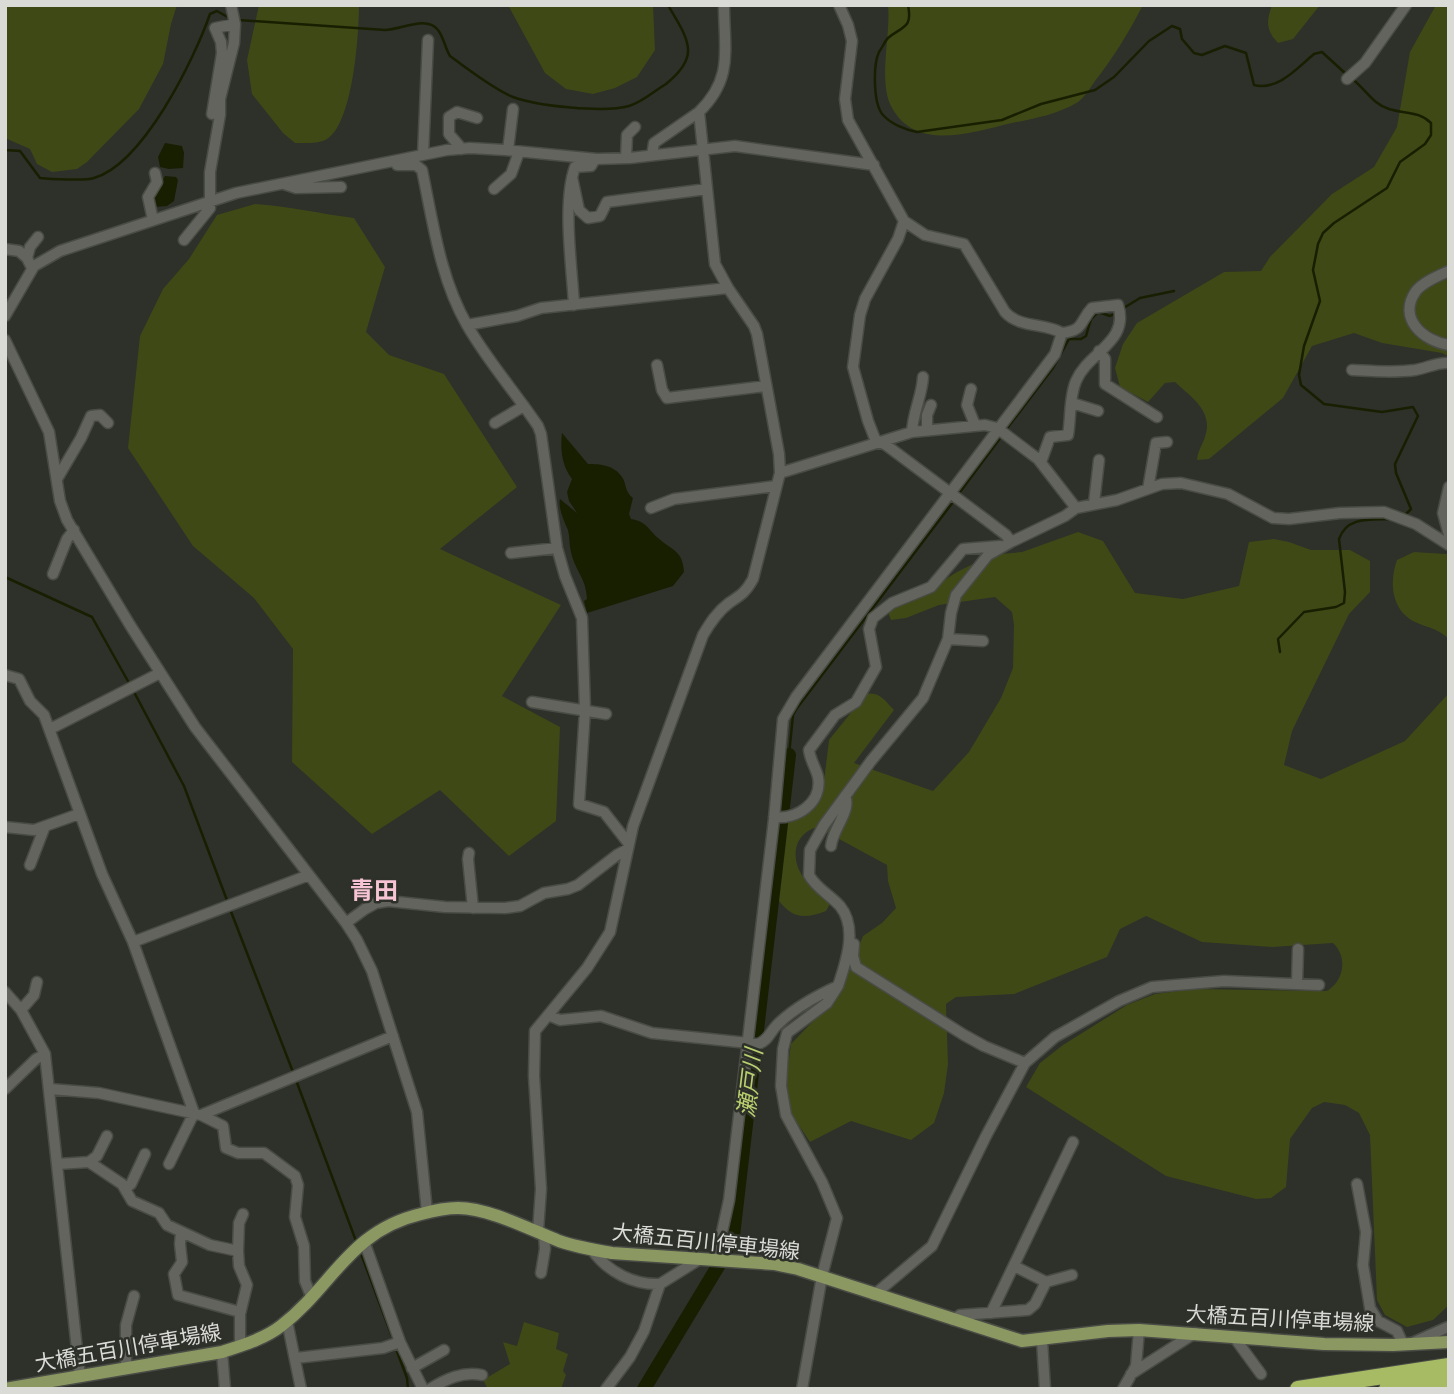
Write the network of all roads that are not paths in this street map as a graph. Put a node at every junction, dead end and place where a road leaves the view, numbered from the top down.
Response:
1 (231, 5) edge
2 (724, 5) edge
3 (839, 5) edge
4 (1406, 5) edge
5 (235, 24) junction
6 (428, 40) dead end
7 (1349, 77) dead end
8 (513, 109) dead end
9 (699, 112) junction
10 (212, 114) dead end
11 (477, 118) dead end
12 (635, 127) dead end
13 (462, 149) junction
14 (702, 149) junction
15 (513, 151) junction
16 (423, 155) junction
17 (652, 155) junction
18 (626, 158) junction
19 (595, 159) junction
20 (395, 160) junction
21 (874, 165) junction
22 (155, 173) dead end
23 (572, 177) junction
24 (281, 183) junction
25 (341, 187) dead end
26 (495, 189) dead end
27 (707, 189) junction
28 (209, 201) junction
29 (153, 220) junction
30 (904, 221) junction
31 (37, 237) dead end
32 (184, 240) dead end
33 (5, 249) edge
34 (30, 263) junction
35 (1449, 271) edge
36 (728, 288) junction
37 (573, 305) junction
38 (5, 316) edge
39 (467, 325) junction
40 (1062, 333) junction
41 (5, 340) edge
42 (1449, 345) edge
43 (1099, 351) junction
44 (1449, 363) edge
45 (657, 365) dead end
46 (1352, 370) dead end
47 (923, 377) dead end
48 (766, 386) junction
49 (971, 389) dead end
50 (1072, 403) junction
51 (931, 405) dead end
52 (524, 406) junction
53 (1098, 411) dead end
54 (1157, 417) dead end
55 (108, 423) dead end
56 (495, 423) dead end
57 (975, 425) junction
58 (927, 430) junction
59 (912, 432) junction
60 (1002, 432) junction
61 (879, 442) junction
62 (1167, 442) dead end
63 (1099, 460) dead end
64 (1041, 462) junction
65 (780, 473) junction
66 (57, 479) junction
67 (776, 486) junction
68 (1449, 487) edge
69 (1148, 489) junction
70 (954, 496) junction
71 (1094, 503) junction
72 (651, 508) dead end
73 (1076, 508) junction
74 (74, 530) junction
75 (1449, 534) edge
76 (1007, 544) junction
77 (1449, 545) edge
78 (557, 548) junction
79 (512, 553) dead end
80 (53, 574) dead end
81 (948, 639) junction
82 (983, 641) dead end
83 (160, 673) junction
84 (5, 675) edge
85 (532, 702) dead end
86 (585, 710) junction
87 (606, 714) dead end
88 (50, 729) junction
89 (845, 796) junction
90 (79, 814) junction
91 (774, 817) junction
92 (45, 826) junction
93 (5, 827) edge
94 (831, 846) dead end
95 (629, 847) junction
96 (469, 853) dead end
97 (30, 865) dead end
98 (309, 875) junction
99 (473, 908) junction
100 (346, 922) junction
101 (592, 933) dead end
102 (850, 935) junction
103 (133, 942) junction
104 (602, 942) junction
105 (1298, 949) dead end
106 (37, 982) dead end
107 (1297, 984) junction
108 (1319, 985) dead end
109 (838, 986) junction
110 (5, 992) edge
111 (21, 1010) junction
112 (548, 1015) junction
113 (393, 1037) junction
114 (752, 1044) junction
115 (45, 1054) junction
116 (1025, 1063) junction
117 (5, 1089) edge
118 (50, 1089) junction
119 (197, 1114) junction
120 (107, 1136) dead end
121 (1073, 1142) dead end
122 (145, 1154) dead end
123 (89, 1162) junction
124 (58, 1164) junction
125 (169, 1164) dead end
126 (1357, 1184) dead end
127 (125, 1189) junction
128 (427, 1212) junction
129 (243, 1214) dead end
130 (181, 1232) junction
131 (541, 1233) junction
132 (360, 1245) junction
133 (592, 1250) junction
134 (238, 1251) junction
135 (714, 1260) junction
136 (1014, 1266) junction
137 (541, 1273) dead end
138 (1073, 1275) dead end
139 (822, 1276) junction
140 (1046, 1282) junction
141 (660, 1284) junction
142 (874, 1295) junction
143 (134, 1296) dead end
144 (311, 1296) junction
145 (240, 1312) junction
146 (991, 1313) junction
147 (953, 1320) junction
148 (287, 1321) junction
149 (1448, 1327) edge
150 (1139, 1331) junction
151 (1195, 1334) junction
152 (1234, 1337) junction
153 (1042, 1340) junction
154 (1448, 1342) edge
155 (396, 1343) junction
156 (1406, 1344) junction
157 (240, 1347) junction
158 (444, 1350) dead end
159 (222, 1352) junction
160 (296, 1358) junction
161 (1449, 1366) edge
162 (126, 1367) junction
163 (412, 1368) junction
164 (1131, 1374) junction
165 (1261, 1374) dead end
166 (482, 1375) dead end
167 (80, 1377) junction
168 (1449, 1380) edge
169 (5, 1389) edge
170 (225, 1389) edge
171 (301, 1389) edge
172 (423, 1389) edge
173 (430, 1389) edge
174 (606, 1389) edge
175 (802, 1389) edge
176 (1045, 1389) edge
177 (1123, 1389) edge
178 (1298, 1389) edge
179 (1388, 1389) edge

1 - 5 street
2 - 9 street
3 - 21 street
4 - 7 street
5 - 10 street
5 - 28 street
6 - 16 street
8 - 15 street
9 - 14 street
9 - 17 street
11 - 13 street
12 - 18 street
13 - 15 street
13 - 16 street
14 - 17 street
14 - 21 street
14 - 27 street
15 - 19 street
15 - 26 street
16 - 20 street
17 - 18 street
18 - 19 street
19 - 23 street
20 - 24 street
20 - 39 street
21 - 30 street
22 - 29 street
23 - 27 street
23 - 37 street
24 - 25 street
24 - 28 street
27 - 36 street
28 - 29 street
28 - 32 street
29 - 34 street
30 - 40 street
30 - 61 street
31 - 34 street
33 - 34 street
34 - 38 street
35 - 42 street
36 - 37 street
36 - 48 street
37 - 39 street
39 - 52 street
40 - 43 street
40 - 60 street
41 - 66 street
43 - 50 street
43 - 54 street
44 - 46 street
45 - 48 street
47 - 59 street
48 - 65 street
49 - 57 street
50 - 53 street
50 - 64 street
51 - 58 street
52 - 56 street
52 - 78 street
55 - 66 street
57 - 58 street
57 - 60 street
58 - 59 street
59 - 61 street
60 - 64 street
60 - 70 street
61 - 65 street
61 - 70 street
62 - 69 street
63 - 71 street
64 - 73 street
65 - 67 street
66 - 74 street
67 - 72 street
67 - 95 street
68 - 75 street
69 - 71 street
69 - 77 street
70 - 76 street
70 - 91 street
71 - 73 street
73 - 76 street
74 - 80 street
74 - 83 street
76 - 81 street
76 - 91 street
78 - 79 street
78 - 86 street
81 - 82 street
81 - 89 street
83 - 88 street
83 - 98 street
84 - 88 street
85 - 86 street
86 - 87 street
86 - 95 street
88 - 90 street
89 - 94 street
89 - 102 street
90 - 92 street
90 - 103 street
91 - 114 street
92 - 93 street
92 - 97 street
95 - 99 street
95 - 104 street
96 - 99 street
98 - 100 street
98 - 103 street
99 - 100 street
100 - 113 street
101 - 104 street
102 - 109 street
102 - 116 street
103 - 119 street
104 - 112 street
105 - 107 street
106 - 111 street
107 - 108 street
107 - 116 street
109 - 114 street
109 - 139 street
110 - 111 street
111 - 115 street
112 - 114 street
112 - 131 street
113 - 119 street
113 - 128 street
114 - 135 street
115 - 117 street
115 - 118 street
116 - 142 street
118 - 119 street
118 - 124 street
119 - 125 street
119 - 144 street
120 - 123 street
121 - 136 street
122 - 127 street
123 - 124 street
123 - 127 street
124 - 167 street
126 - 156 street
127 - 130 street
128 - 131 main road, 大橋五百川停車場線
128 - 132 main road, 大橋五百川停車場線
129 - 134 street
130 - 134 street
130 - 145 street
131 - 133 main road, 大橋五百川停車場線
131 - 137 street
132 - 144 main road, 大橋五百川停車場線
132 - 155 street
133 - 135 main road, 大橋五百川停車場線
133 - 141 street
134 - 145 street
135 - 139 main road, 大橋五百川停車場線
135 - 141 street
136 - 140 street
136 - 146 street
138 - 140 street
139 - 142 main road, 大橋五百川停車場線
139 - 175 street
140 - 146 street
141 - 174 street
142 - 147 main road, 大橋五百川停車場線
143 - 162 street
144 - 148 main road, 大橋五百川停車場線
145 - 157 street
146 - 147 street
147 - 153 main road, 大橋五百川停車場線
148 - 157 main road, 大橋五百川停車場線
148 - 160 street
149 - 154 street
149 - 156 street
150 - 151 main road, 大橋五百川停車場線
150 - 153 main road, 大橋五百川停車場線
150 - 164 street
151 - 152 main road, 大橋五百川停車場線
151 - 164 street
152 - 156 main road, 大橋五百川停車場線
152 - 165 street
153 - 176 street
154 - 156 main road, 大橋五百川停車場線
155 - 160 street
155 - 163 street
157 - 159 main road, 大橋五百川停車場線
158 - 163 street
159 - 162 main road, 大橋五百川停車場線
159 - 170 street
160 - 171 street
161 - 178 highway
162 - 167 main road, 大橋五百川停車場線
163 - 172 street
164 - 177 street
166 - 173 street
167 - 169 main road, 大橋五百川停車場線
168 - 179 highway

